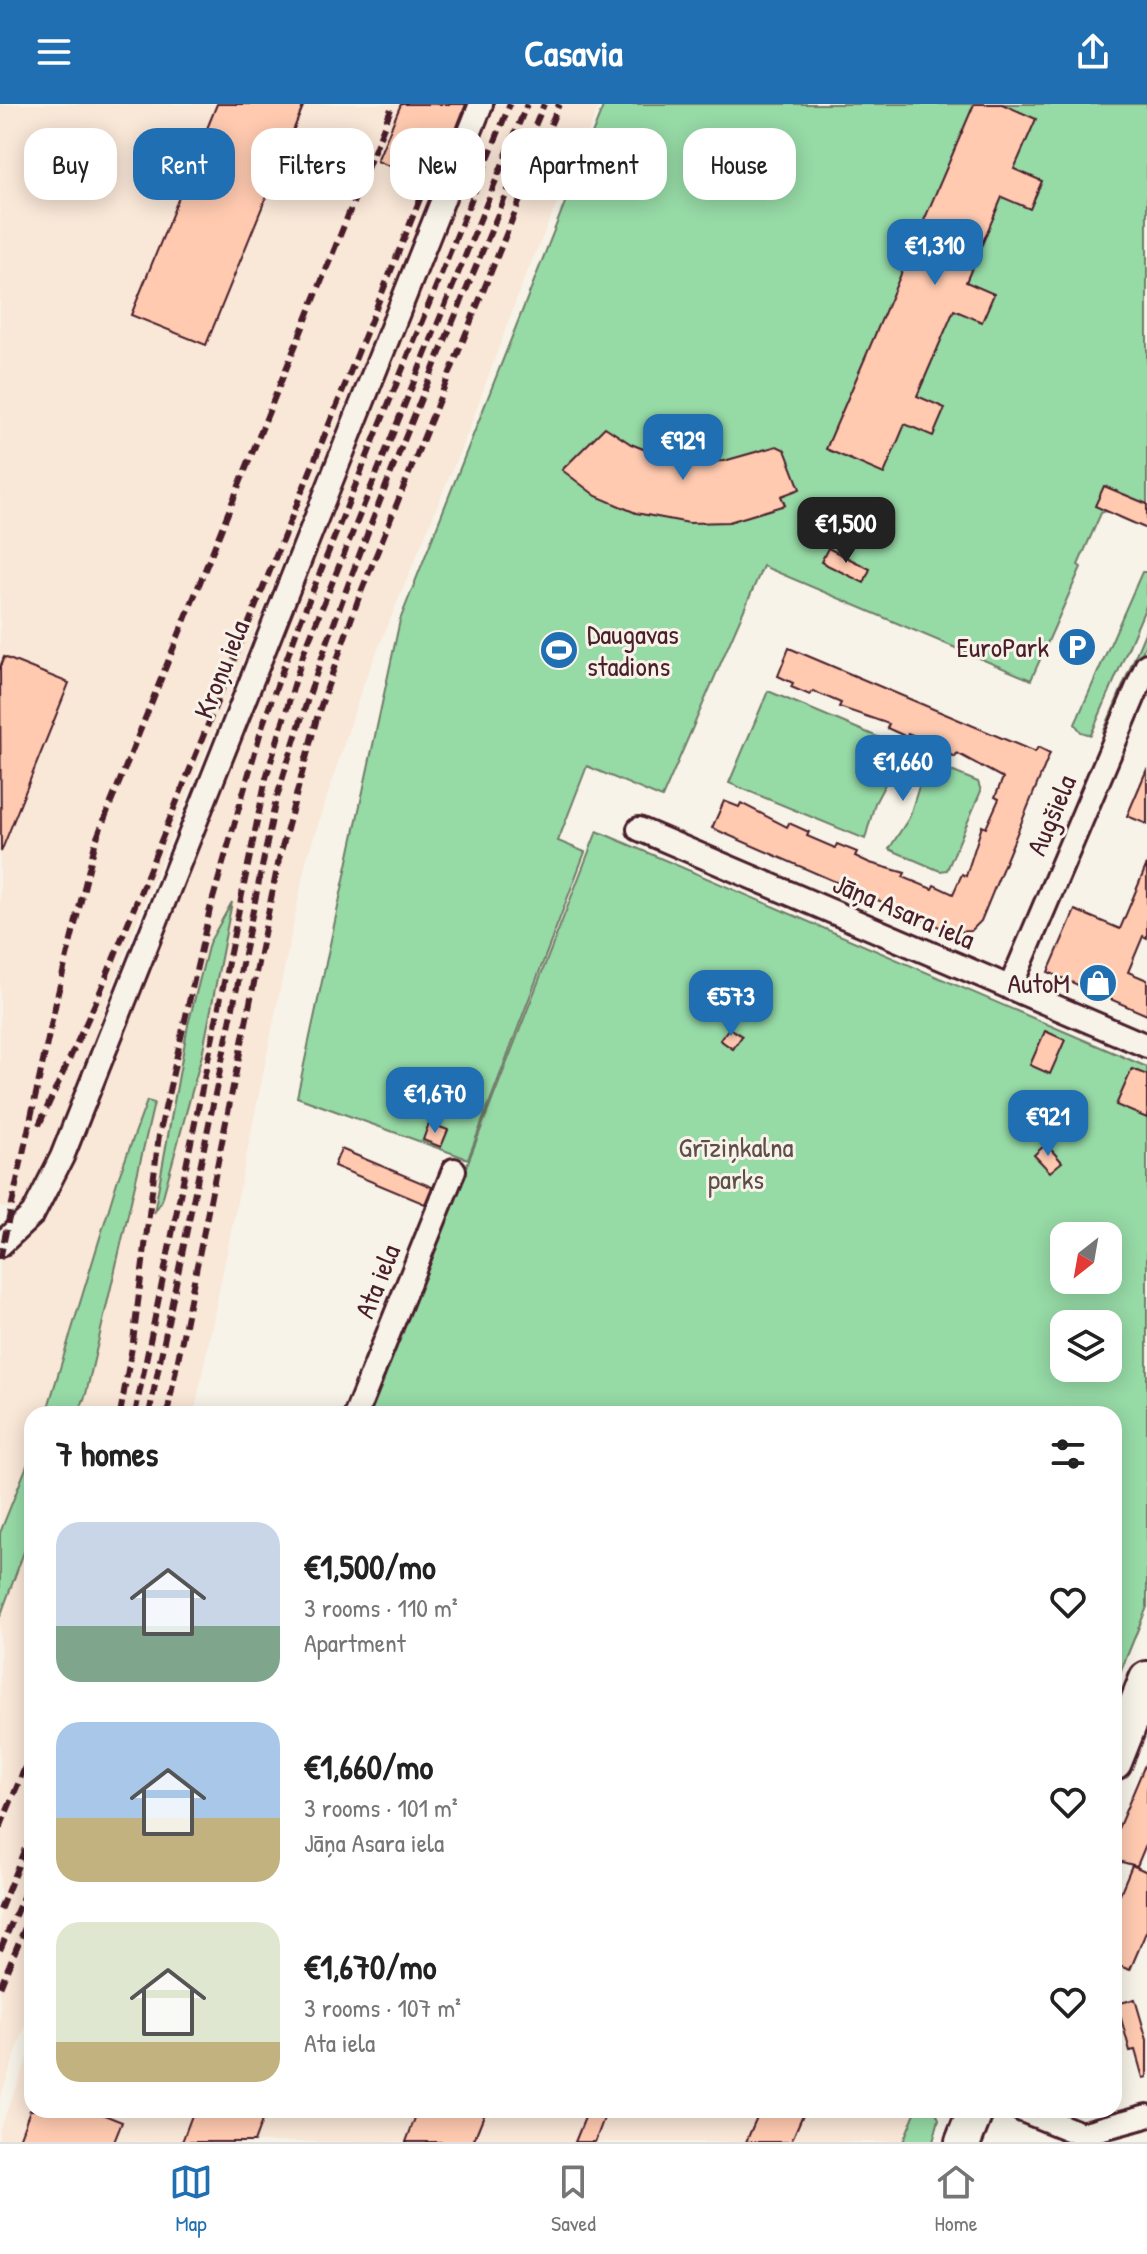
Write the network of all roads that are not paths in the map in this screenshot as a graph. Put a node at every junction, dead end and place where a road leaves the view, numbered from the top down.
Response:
1 (481, 104) edge
2 (1147, 665) edge
3 (639, 829) dead end
4 (1010, 988) junction
5 (1147, 1046) edge
6 (454, 1170) dead end
7 (0, 1245) edge
8 (359, 1406) edge
9 (1147, 1679) edge
10 (1122, 1742) edge
11 (1147, 2116) edge
12 (973, 2118) edge
13 (1039, 2118) edge
14 (1082, 2138) edge
15 (963, 2142) edge

1 - 7 street, Kroņu iela
2 - 4 street, Augšiela
3 - 4 street, Jāņa Asara iela
4 - 5 street, Jāņa Asara iela
6 - 8 street, Ata iela
9 - 10 main road
11 - 14 street
12 - 15 main road
13 - 14 street

